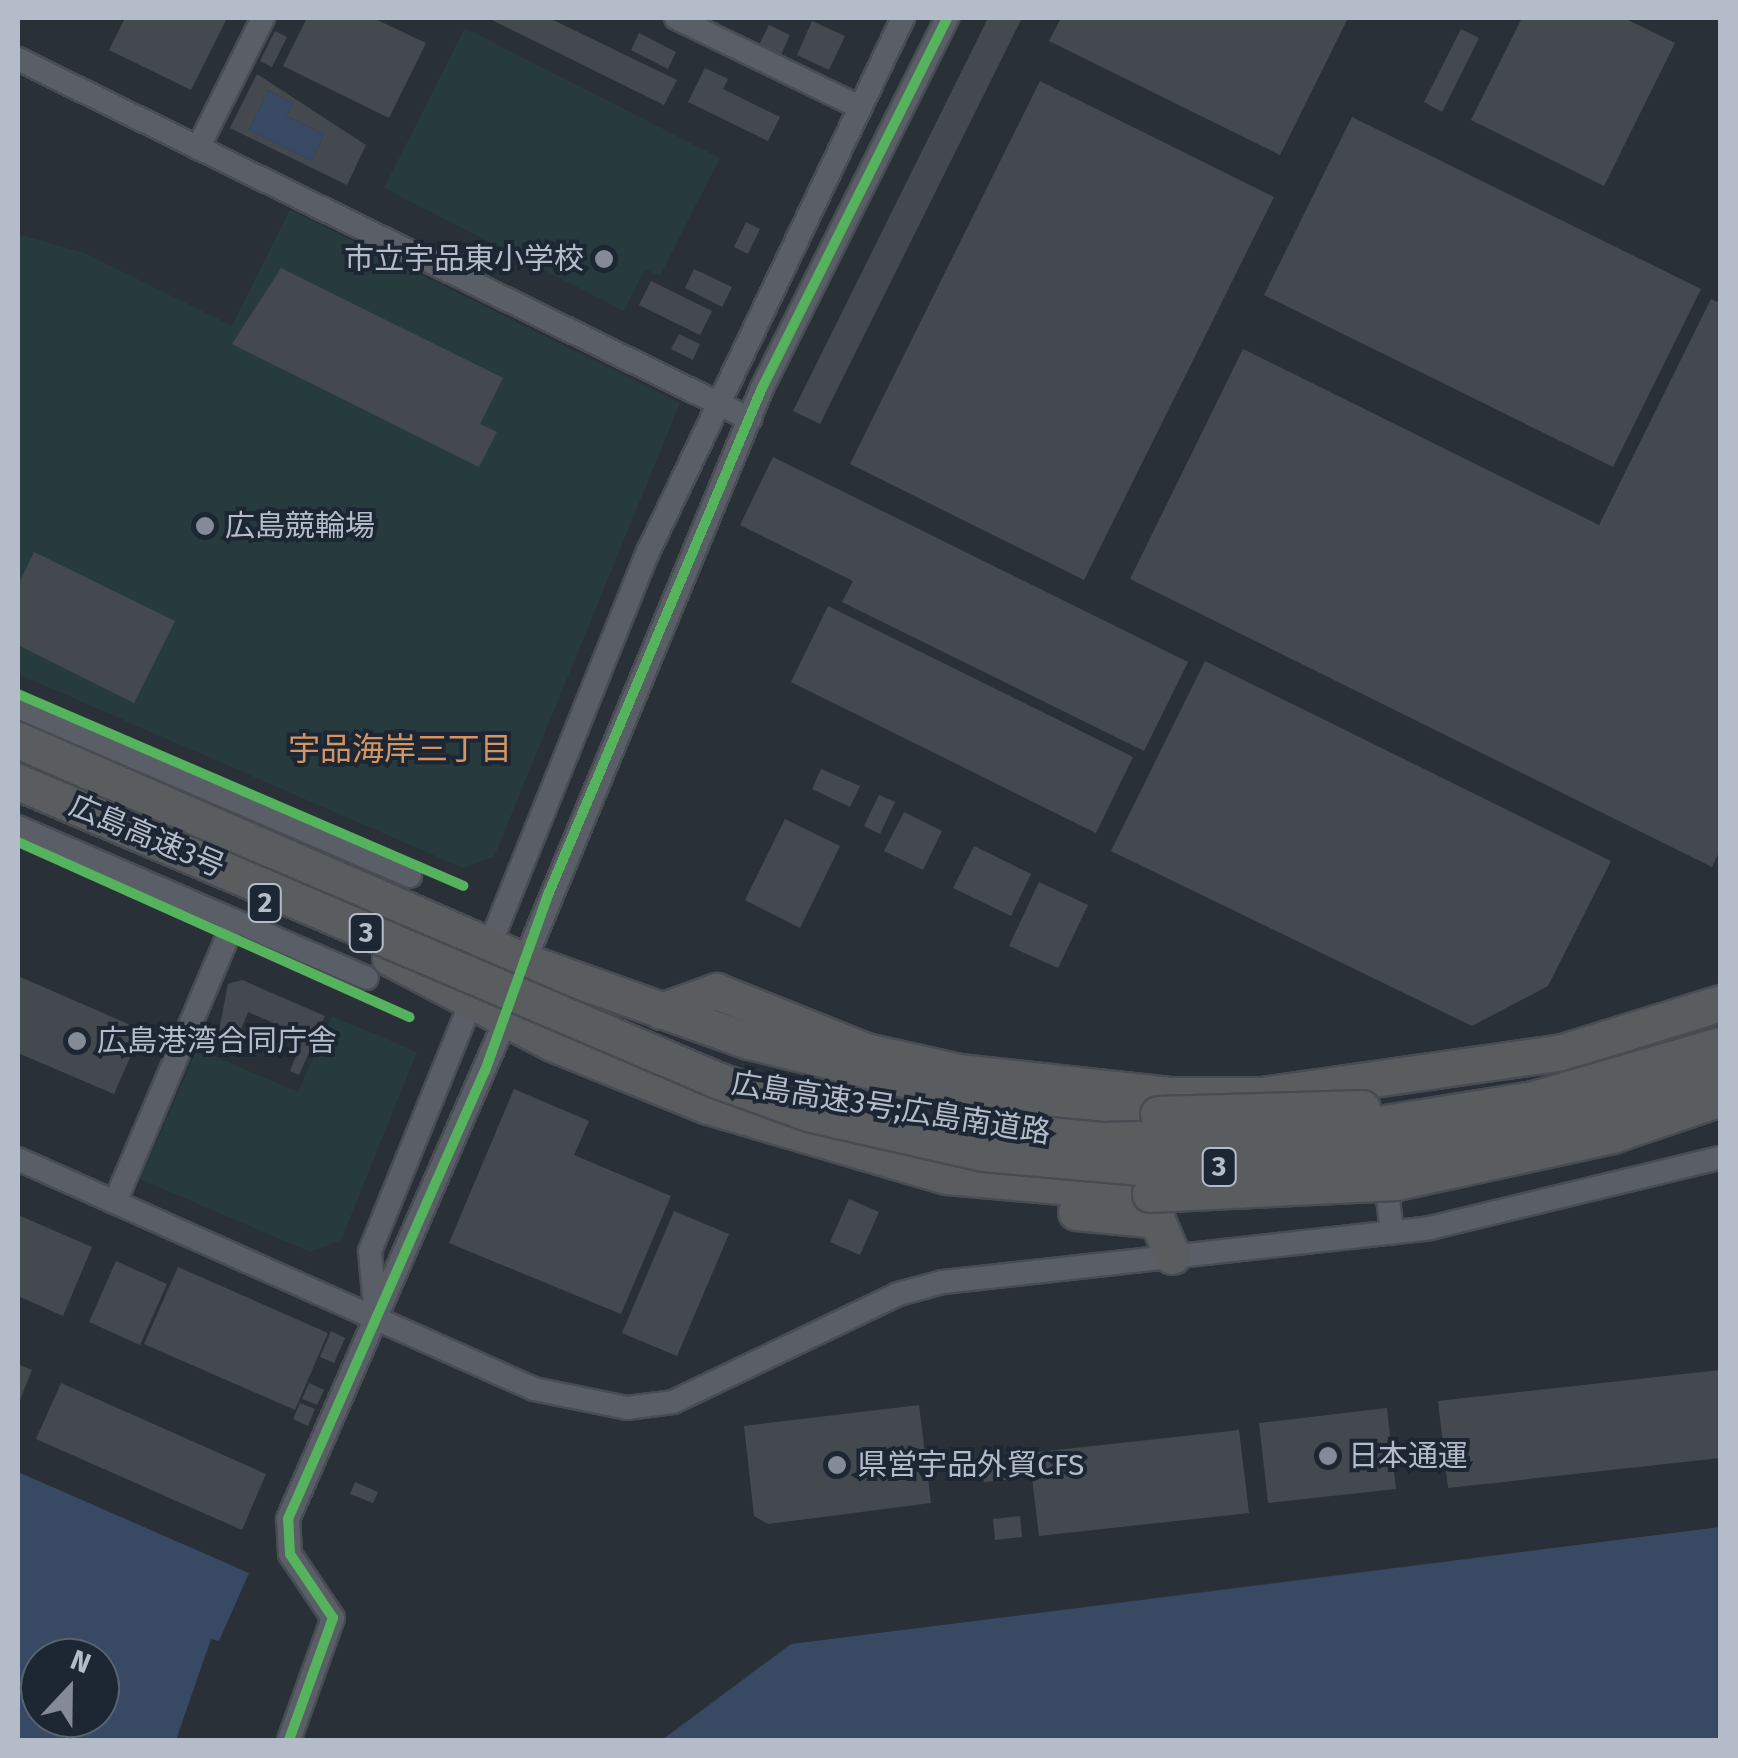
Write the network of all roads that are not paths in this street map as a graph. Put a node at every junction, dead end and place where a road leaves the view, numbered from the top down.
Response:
1 (263, 18) edge
2 (676, 18) edge
3 (903, 18) edge
4 (947, 18) edge
5 (18, 59) edge
6 (858, 107) junction
7 (198, 148) junction
8 (717, 404) junction
9 (750, 419) junction
10 (18, 707) edge
11 (18, 740) edge
12 (18, 782) edge
13 (18, 797) edge
14 (18, 827) edge
15 (104, 833) junction
16 (333, 844) junction
17 (66, 848) junction
18 (410, 876) dead end
19 (348, 886) junction
20 (234, 921) junction
21 (334, 934) junction
22 (489, 946) junction
23 (302, 950) junction
24 (524, 961) junction
25 (367, 978) dead end
26 (472, 1000) junction
27 (1720, 1003) edge
28 (662, 1010) junction
29 (508, 1017) junction
30 (1720, 1028) edge
31 (1720, 1045) edge
32 (1720, 1073) edge
33 (630, 1075) junction
34 (717, 1080) junction
35 (1374, 1082) junction
36 (1720, 1098) edge
37 (1720, 1158) edge
38 (18, 1159) edge
39 (115, 1202) junction
40 (1392, 1233) junction
41 (1172, 1256) junction
42 (376, 1318) junction
43 (289, 1740) edge

1 - 7 street
2 - 6 street
3 - 6 street
4 - 9 street
5 - 7 street
6 - 8 street
7 - 8 street
8 - 9 street
8 - 22 street
9 - 24 street
10 - 16 street
11 - 19 highway, 2
12 - 34 highway, 広島高速3号 / 3, bridge
13 - 15 highway, 2
14 - 17 street
15 - 17 street
15 - 21 highway, 2
16 - 18 street
16 - 19 street
17 - 20 street
19 - 22 highway, 2
20 - 23 street
20 - 39 street
21 - 23 street
21 - 26 highway, 2
22 - 24 highway, 2
22 - 26 street
23 - 25 street
24 - 28 highway, 2
24 - 29 street
26 - 29 highway, 2
26 - 42 street
27 - 35 highway
28 - 30 highway, bridge
28 - 35 highway
29 - 33 highway, 2
29 - 42 street
31 - 34 highway, 広島高速3号;広島南道路 / 3, bridge
32 - 34 highway, 広島高速3号;広島南道路 / 3, bridge
33 - 36 highway, bridge
33 - 41 highway
35 - 40 street
37 - 40 street
38 - 39 street
39 - 42 street
40 - 41 street
41 - 42 street
42 - 43 street

